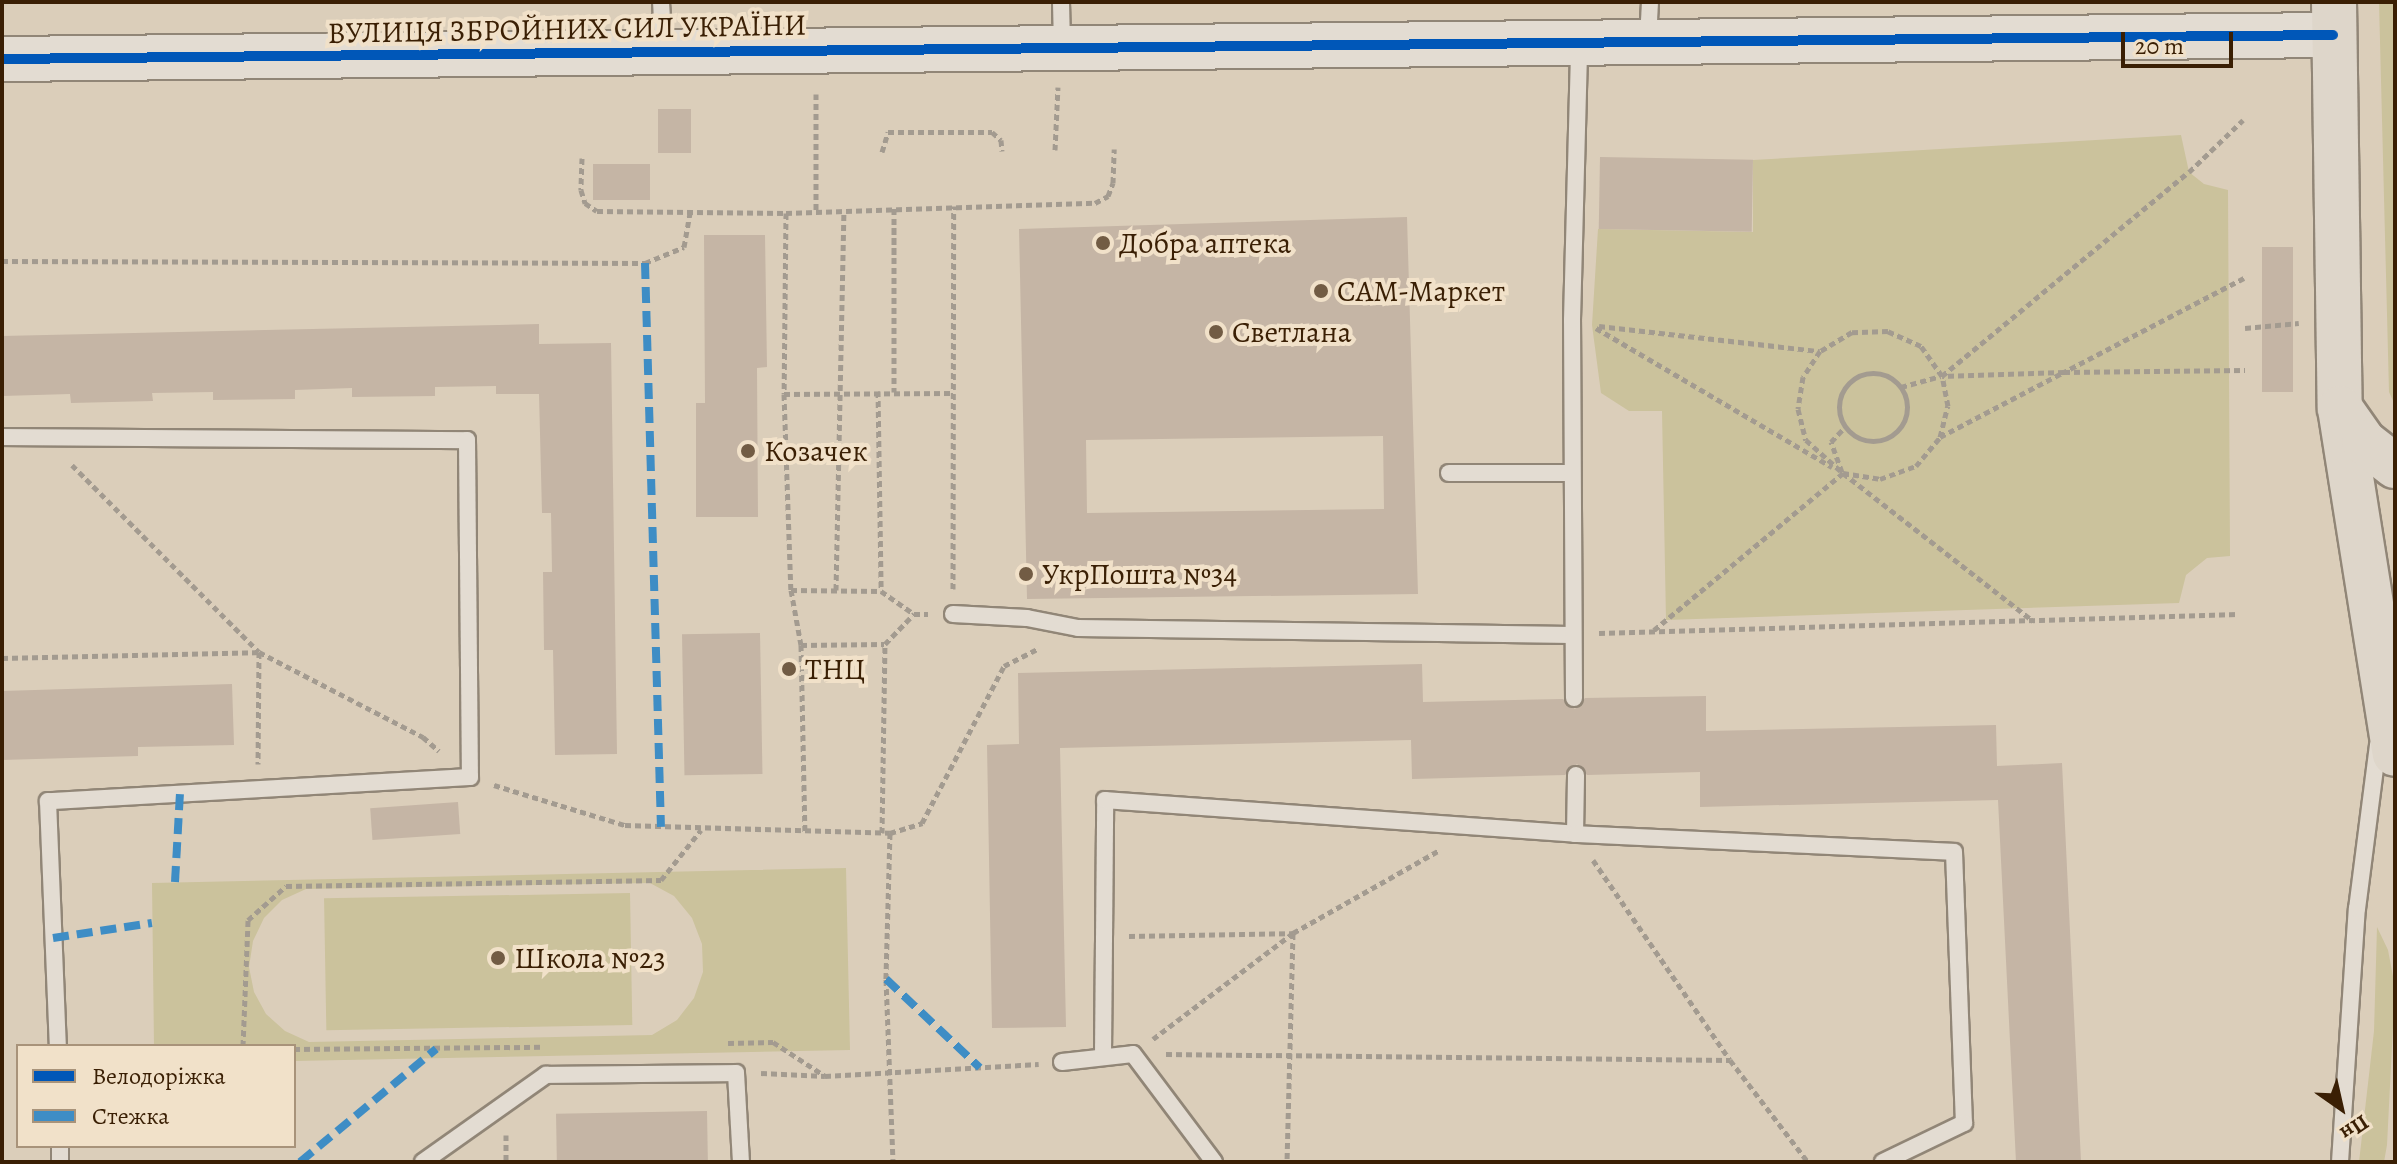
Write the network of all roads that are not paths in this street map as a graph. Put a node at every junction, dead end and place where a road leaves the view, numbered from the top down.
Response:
1 (661, 2) edge
2 (1061, 2) edge
3 (2334, 18) edge
4 (1649, 22) edge
5 (1579, 43) junction
6 (1062, 48) junction
7 (664, 52) junction
8 (2, 59) edge
9 (2340, 408) junction
10 (2, 437) edge
11 (2395, 466) edge
12 (1449, 473) dead end
13 (1572, 473) junction
14 (953, 614) road end
15 (1571, 635) junction
16 (2385, 695) junction
17 (1574, 698) dead end
18 (2395, 754) edge
19 (1576, 775) dead end
20 (1575, 834) junction
21 (58, 1044) edge
22 (1103, 1054) junction
23 (1062, 1062) road end
24 (423, 1162) edge
25 (741, 1162) edge
26 (1214, 1162) edge
27 (1883, 1162) edge
28 (2340, 1162) edge

1 - 7 lane
2 - 6 lane
3 - 4 street, ВУЛИЦЯ ЗБРОЙНИХ СИЛ УКРАЇНИ
3 - 9 main road
4 - 5 street, ВУЛИЦЯ ЗБРОЙНИХ СИЛ УКРАЇНИ
5 - 6 street, ВУЛИЦЯ ЗБРОЙНИХ СИЛ УКРАЇНИ
5 - 13 lane
6 - 7 street, ВУЛИЦЯ ЗБРОЙНИХ СИЛ УКРАЇНИ
7 - 8 street, ВУЛИЦЯ ЗБРОЙНИХ СИЛ УКРАЇНИ
9 - 11 main road
9 - 16 main road
10 - 21 lane
12 - 13 lane
13 - 15 lane
14 - 15 lane
15 - 17 lane
16 - 18 main road
16 - 28 lane
19 - 20 lane
20 - 22 lane
20 - 27 lane
22 - 23 lane
22 - 26 lane
24 - 25 lane

